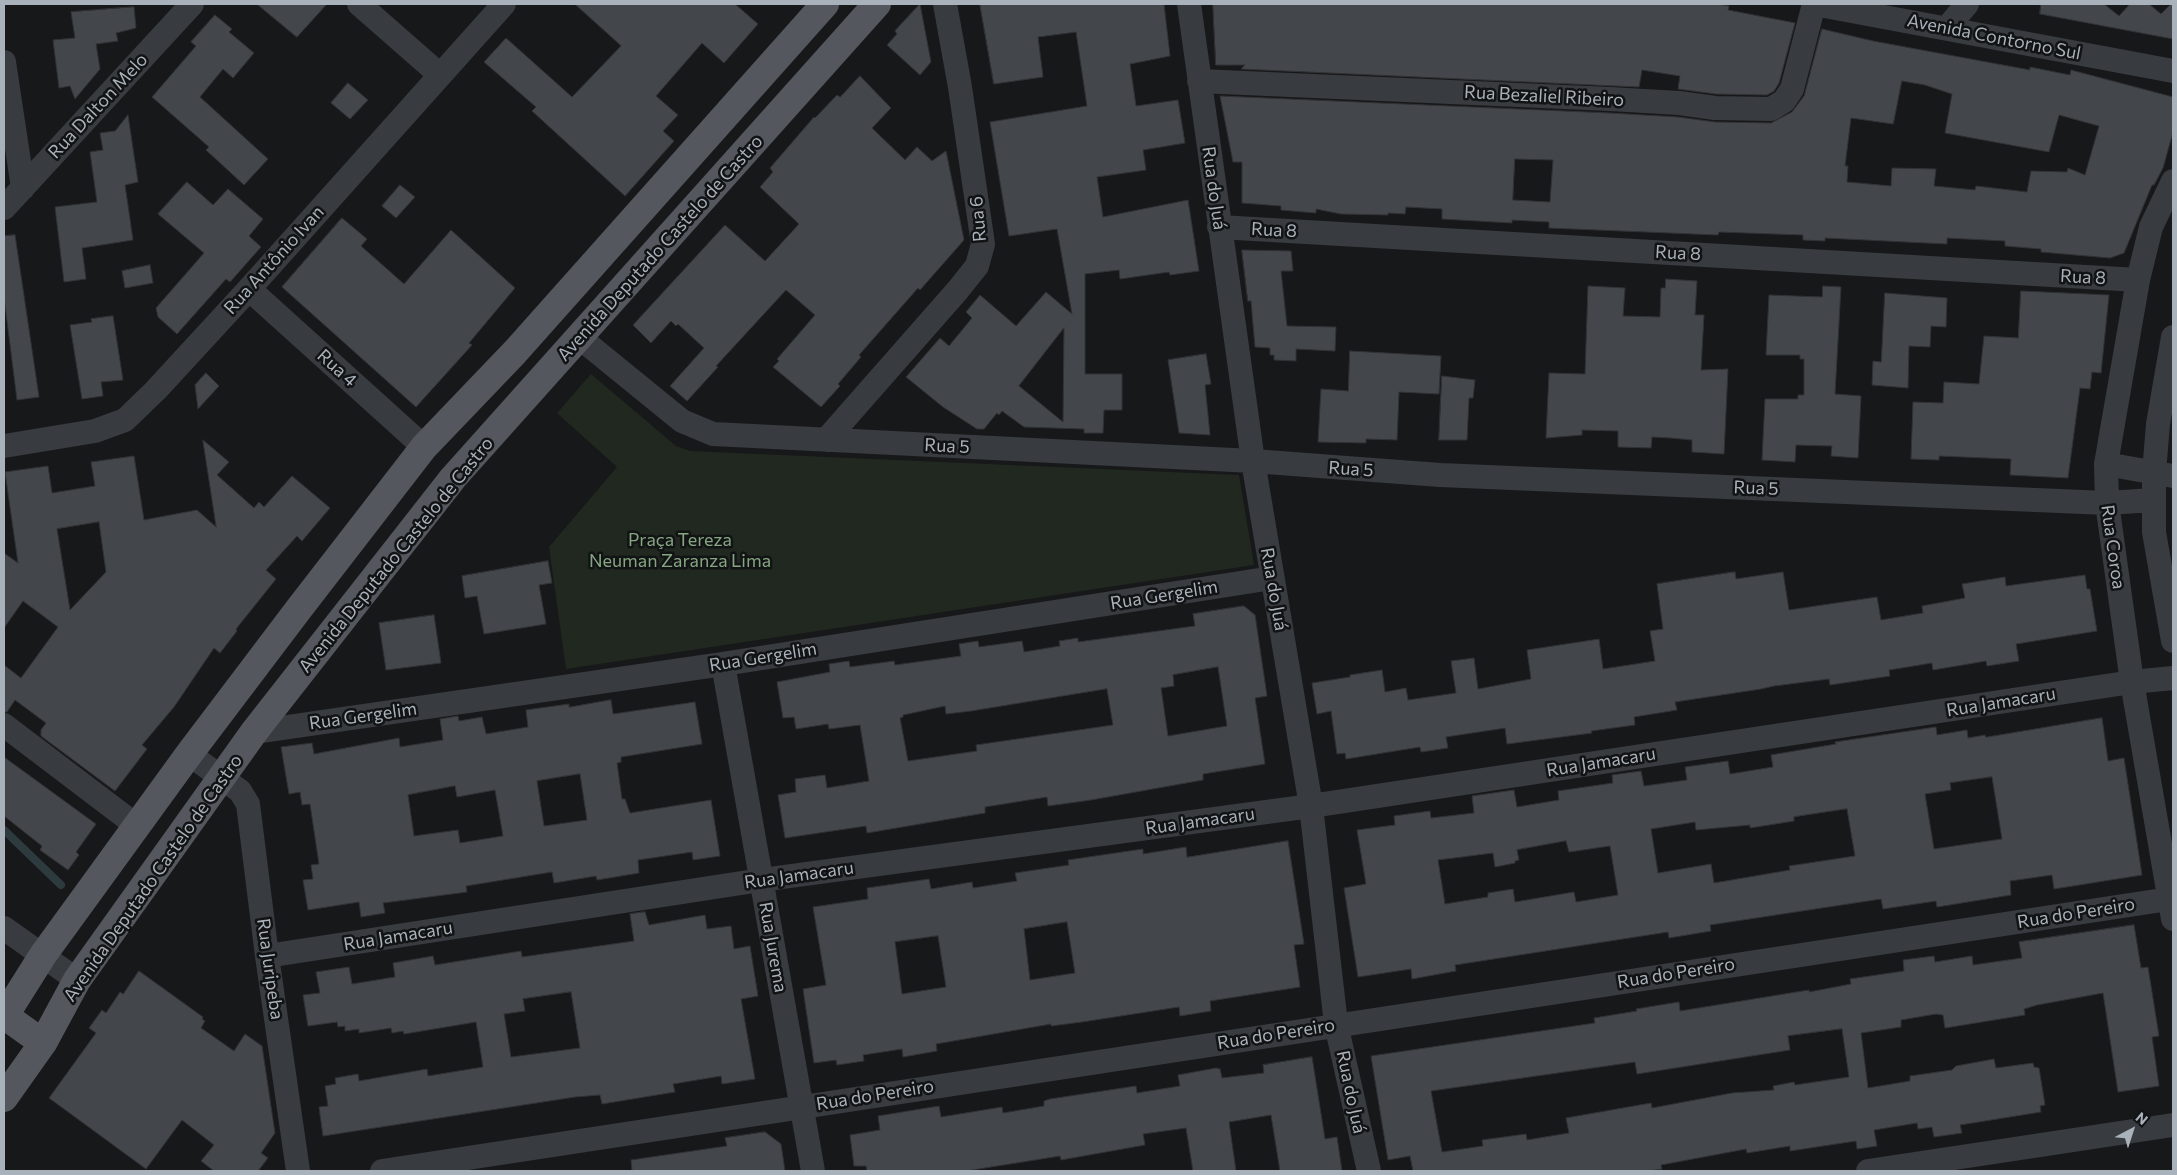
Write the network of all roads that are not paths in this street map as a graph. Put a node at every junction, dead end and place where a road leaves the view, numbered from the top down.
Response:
1 (192, 4) edge
2 (359, 4) edge
3 (504, 4) edge
4 (825, 4) edge
5 (877, 4) edge
6 (945, 4) edge
7 (1189, 4) edge
8 (1814, 4) edge
9 (1967, 4) edge
10 (1947, 28) junction
11 (4, 62) edge
12 (2173, 71) edge
13 (440, 75) junction
14 (1199, 81) junction
15 (2173, 181) edge
16 (23, 188) junction
17 (4, 208) edge
18 (1219, 227) junction
19 (2138, 280) junction
20 (249, 289) junction
21 (2173, 337) edge
22 (580, 338) junction
23 (826, 440) junction
24 (4, 446) edge
25 (424, 447) junction
26 (1252, 462) junction
27 (2106, 464) junction
28 (2164, 474) edge
29 (2154, 500) junction
30 (2106, 504) junction
31 (1272, 578) junction
32 (2173, 641) edge
33 (723, 664) junction
34 (2173, 678) edge
35 (2132, 682) junction
36 (4, 725) edge
37 (254, 732) junction
38 (189, 754) junction
39 (222, 778) junction
40 (1311, 806) junction
41 (137, 826) junction
42 (761, 880) junction
43 (2171, 909) edge
44 (4, 928) edge
45 (43, 955) junction
46 (267, 956) junction
47 (78, 980) junction
48 (4, 1016) edge
49 (1336, 1024) junction
50 (43, 1043) junction
51 (4, 1098) edge
52 (802, 1106) junction
53 (2173, 1125) edge
54 (298, 1171) edge
55 (382, 1171) edge
56 (813, 1171) edge
57 (1369, 1171) edge
58 (1868, 1171) edge

1 - 16 street, Rua Dalton Melo
2 - 13 street
3 - 13 street, Rua Antônio Ivan
4 - 25 main road
5 - 22 main road, Avenida Deputado Castelo de Castro
6 - 23 street, Rua 6
7 - 14 street, Rua do Juá
8 - 10 street, Avenida Contorno Sul
8 - 14 street, Rua Bezaliel Ribeiro
9 - 10 street
10 - 12 street, Avenida Contorno Sul
11 - 16 street
13 - 20 street, Rua Antônio Ivan
14 - 18 street, Rua do Juá
15 - 19 street, Rua Coroa
16 - 17 street, Rua Dalton Melo
18 - 19 street, Rua 8
18 - 26 street, Rua do Juá
19 - 27 street, Rua Coroa
20 - 24 street, Rua Antônio Ivan
20 - 25 street, Rua 4
21 - 28 street
22 - 23 street, Rua 5
22 - 37 main road, Avenida Deputado Castelo de Castro
23 - 26 street, Rua 5
25 - 38 main road
26 - 30 street, Rua 5
26 - 31 street, Rua do Juá
27 - 28 street
27 - 30 street, Rua Coroa
28 - 29 street
29 - 30 street, Rua 5
29 - 32 street
30 - 35 street, Rua Coroa
31 - 33 street, Rua Gergelim
31 - 40 street, Rua do Juá
33 - 37 street, Rua Gergelim
33 - 42 street, Rua Jurema
34 - 35 street, Rua Jamacaru
35 - 40 street, Rua Jamacaru
35 - 43 street, Rua Coroa
36 - 41 street
37 - 39 main road, Avenida Deputado Castelo de Castro
38 - 39 street, Rua Juripeba
38 - 41 main road
39 - 46 street, Rua Juripeba
39 - 47 main road, Avenida Deputado Castelo de Castro
40 - 42 street, Rua Jamacaru
40 - 49 street, Rua do Juá
41 - 45 main road
42 - 46 street, Rua Jamacaru
42 - 52 street, Rua Jurema
43 - 49 street, Rua do Pereiro
44 - 45 street
45 - 47 street
45 - 48 main road
46 - 54 street, Rua Juripeba
47 - 50 main road, Avenida Deputado Castelo de Castro
48 - 50 main road
49 - 52 street, Rua do Pereiro
49 - 57 street, Rua do Juá
50 - 51 main road, Avenida Deputado Castelo de Castro
52 - 55 street, Rua do Pereiro
52 - 56 street, Rua Jurema
53 - 58 street

